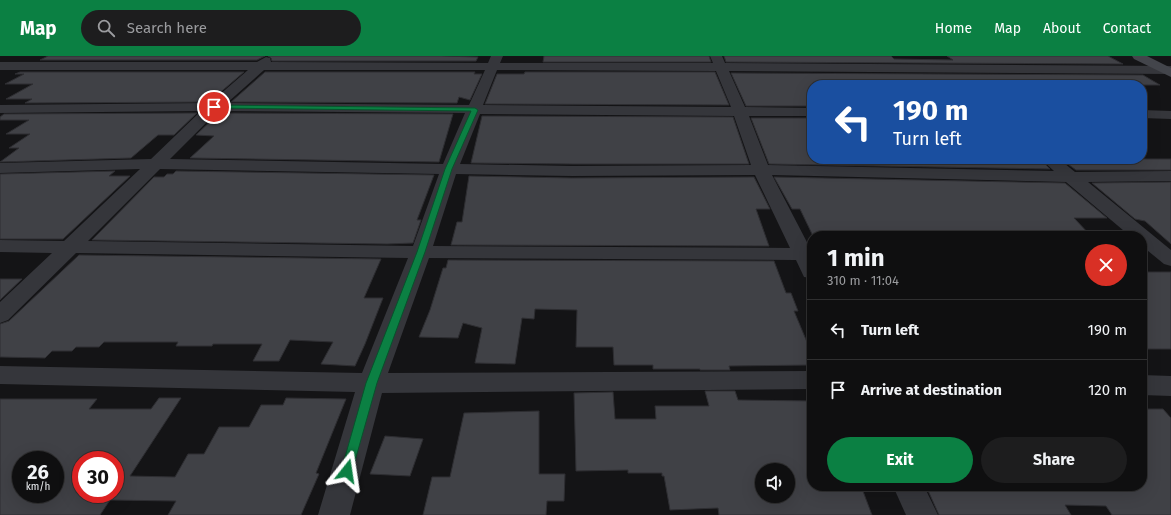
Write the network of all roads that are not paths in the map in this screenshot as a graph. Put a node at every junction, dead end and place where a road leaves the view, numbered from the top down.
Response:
1 (23, 56) edge
2 (928, 56) edge
3 (1138, 56) edge
4 (266, 60) edge
5 (495, 61) edge
6 (719, 61) edge
7 (2, 66) edge
8 (943, 70) junction
9 (1169, 71) edge
10 (955, 80) dead end
11 (214, 107) junction
12 (0, 109) edge
13 (475, 110) junction
14 (740, 111) junction
15 (807, 112) edge
16 (1147, 114) edge
17 (1171, 115) edge
18 (155, 164) junction
19 (1055, 164) edge
20 (0, 168) edge
21 (449, 169) junction
22 (761, 170) junction
23 (1171, 176) edge
24 (1071, 177) junction
25 (1136, 231) edge
26 (1147, 240) edge
27 (0, 246) edge
28 (72, 246) junction
29 (421, 252) junction
30 (807, 256) edge
31 (1147, 258) edge
32 (1170, 259) edge
33 (807, 260) edge
34 (0, 315) edge
35 (0, 375) edge
36 (807, 380) edge
37 (371, 383) junction
38 (1147, 385) edge
39 (1171, 386) edge
40 (910, 491) edge
41 (334, 515) edge
42 (922, 515) edge

1 - 7 street
2 - 8 street
3 - 9 main road
4 - 5 street
4 - 7 street
4 - 11 street
5 - 6 street
5 - 13 street
6 - 8 street
6 - 14 street
8 - 9 street
8 - 10 street
11 - 12 street
11 - 13 street
11 - 18 street
13 - 14 street
13 - 21 street
14 - 15 street
14 - 22 street
16 - 17 street
18 - 20 street
18 - 21 street
18 - 28 street
19 - 24 street
21 - 22 street
21 - 29 street
22 - 24 street
22 - 30 street
23 - 24 street
24 - 25 street
26 - 32 street
27 - 28 street
28 - 29 street
28 - 34 street
29 - 33 street
29 - 37 street
31 - 32 street
35 - 37 street
36 - 37 street
37 - 41 street
38 - 39 street
40 - 42 street

